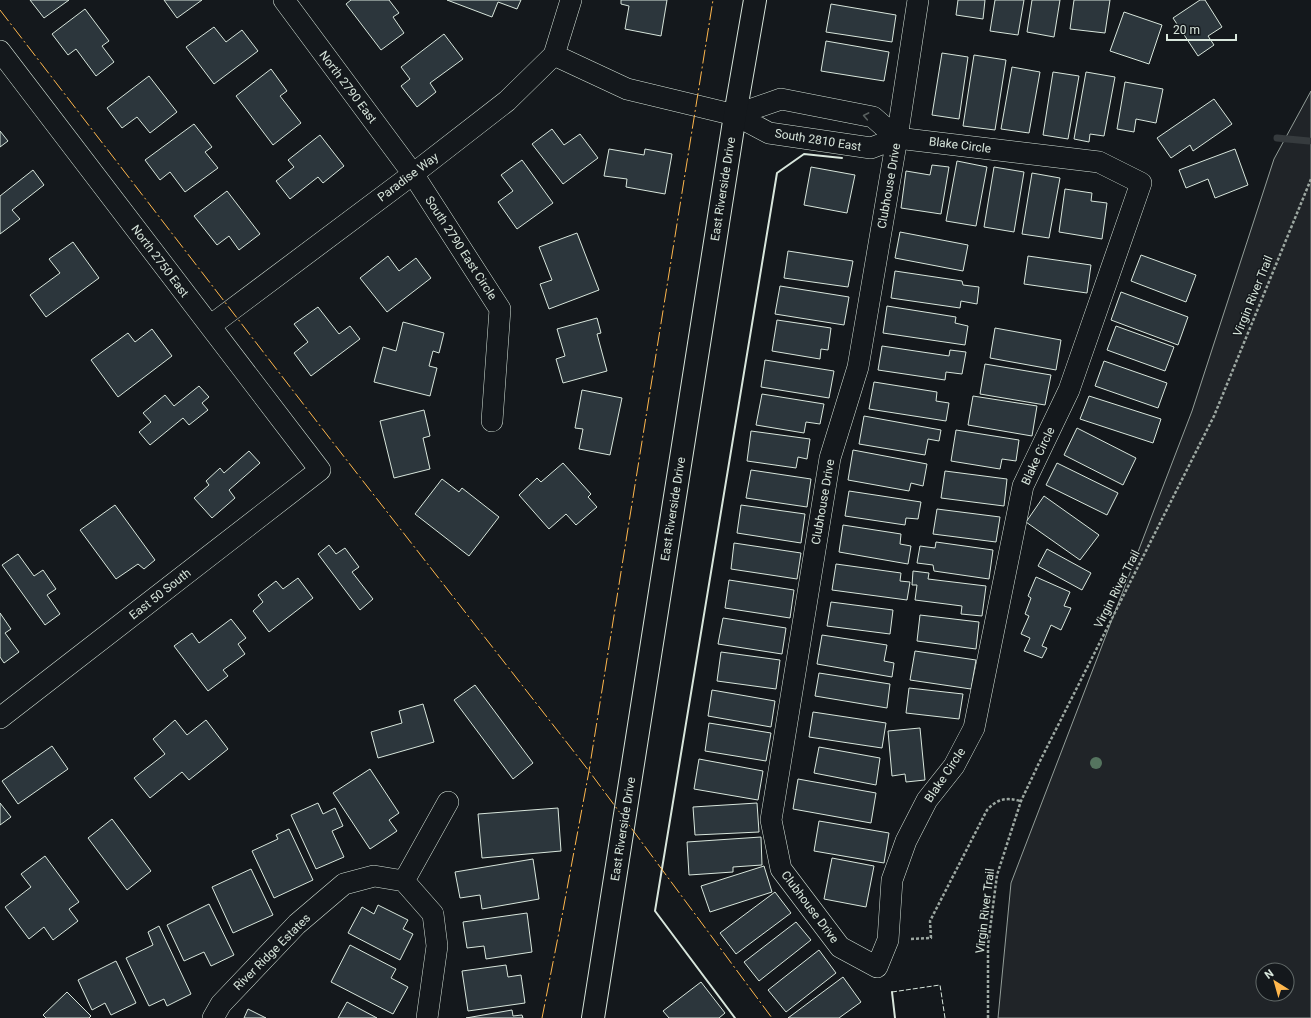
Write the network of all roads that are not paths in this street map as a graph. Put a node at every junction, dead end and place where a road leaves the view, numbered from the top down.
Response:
1 (284, 0) edge
2 (571, 0) edge
3 (755, 0) edge
4 (918, 0) edge
5 (0, 51) edge
6 (554, 55) junction
7 (735, 115) junction
8 (897, 138) junction
9 (413, 174) junction
10 (210, 326) junction
11 (492, 421) dead end
12 (320, 470) joint
13 (0, 718) edge
14 (448, 802) dead end
15 (404, 881) junction
16 (877, 968) joint
17 (212, 1018) edge
18 (426, 1018) edge
19 (593, 1018) edge

1 - 9 street, North 2790 East
2 - 6 street, Paradise Way
3 - 7 main road, East Riverside Drive
4 - 8 street, Clubhouse Drive
5 - 10 street, North 2750 East
6 - 7 street, South 2810 East
6 - 9 street, Paradise Way
7 - 8 street, South 2810 East
8 -> 7 street
7 - 19 main road, East Riverside Drive
8 - 16 street, Clubhouse Drive
8 - 16 street, Blake Circle
9 - 10 street, Paradise Way
9 - 11 street, South 2790 East Circle
10 - 12 street, North 2750 East
12 - 13 street, East 50 South
14 - 15 street
15 - 17 street, River Ridge Estates
15 - 18 street

